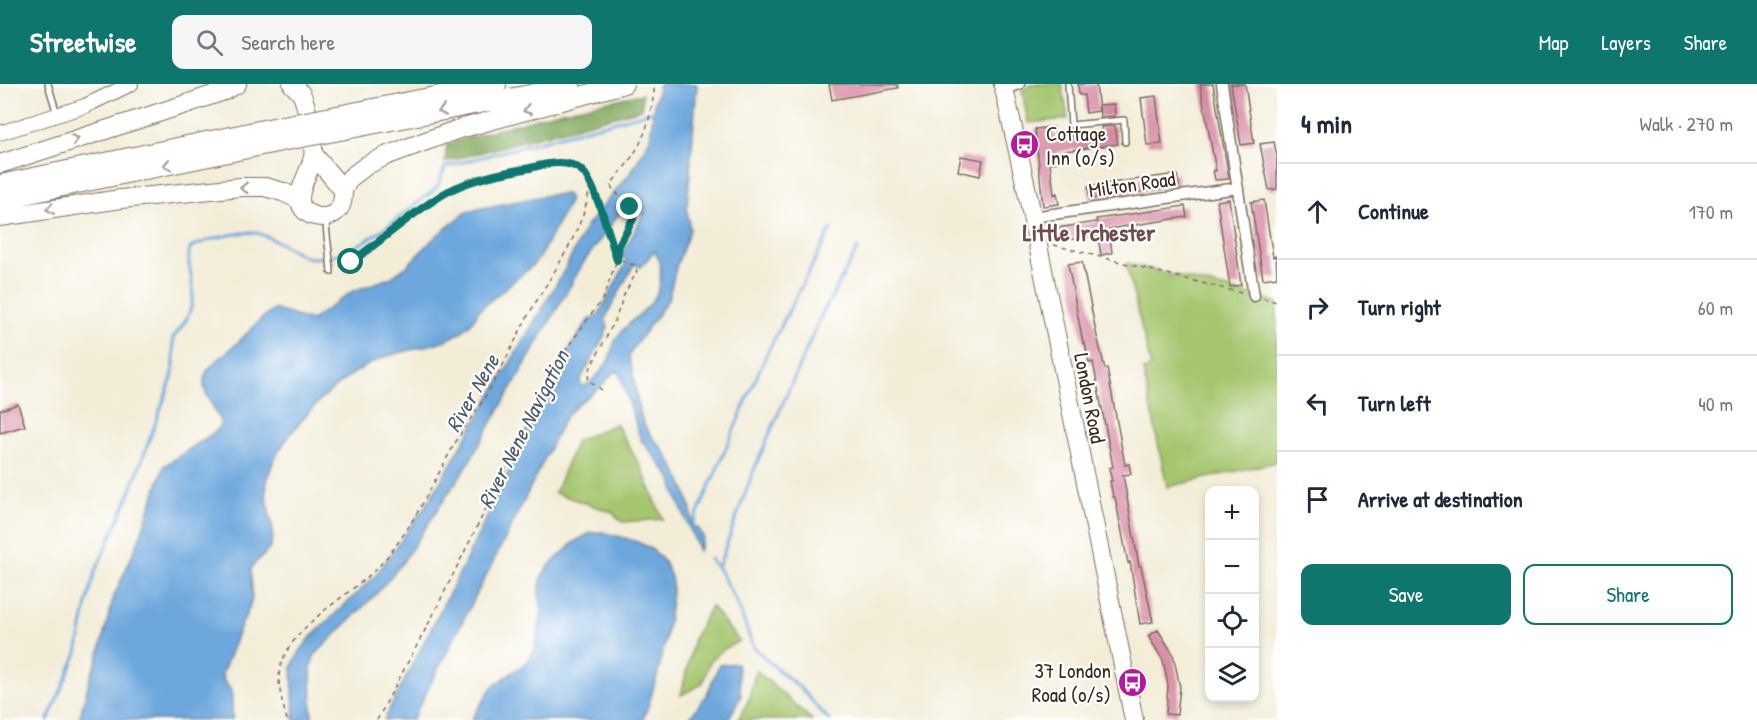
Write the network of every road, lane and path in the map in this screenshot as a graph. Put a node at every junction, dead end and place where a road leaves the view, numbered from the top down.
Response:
1 (48, 84) edge
2 (131, 84) edge
3 (237, 84) edge
4 (496, 84) edge
5 (581, 84) edge
6 (624, 84) edge
7 (655, 84) edge
8 (1068, 84) edge
9 (1222, 84) edge
10 (1009, 86) edge
11 (301, 88) edge
12 (57, 114) junction
13 (334, 124) junction
14 (0, 133) edge
15 (284, 133) junction
16 (1125, 142) dead end
17 (314, 155) junction
18 (0, 164) edge
19 (590, 183) junction
20 (0, 184) edge
21 (1238, 188) junction
22 (343, 190) junction
23 (0, 200) edge
24 (300, 200) junction
25 (326, 217) junction
26 (1032, 217) junction
27 (0, 218) edge
28 (1046, 243) dead end
29 (617, 260) junction
30 (330, 272) joint
31 (1254, 296) junction
32 (1277, 302) edge
33 (602, 390) dead end
34 (287, 720) edge
35 (377, 720) edge
36 (1134, 720) edge

1 - 12 lane
2 - 12 main road
18 -> 3 highway
4 - 13 highway
5 -> 13 highway
6 -> 22 highway
7 - 29 path
8 - 16 lane
9 - 21 street
10 - 26 highway, London Road
11 - 17 highway
12 - 14 main road
13 - 15 highway, bridge
15 - 20 highway
15 -> 23 highway
17 - 22 highway
17 - 24 highway
19 - 29 path
19 - 30 path
19 - 34 path
21 - 26 street, Milton Road
21 - 31 street
22 - 25 highway
24 - 25 highway
24 -> 27 highway
25 - 30 lane
26 - 36 highway, London Road
28 - 31 path
29 - 33 path
29 - 35 path
31 - 32 path

